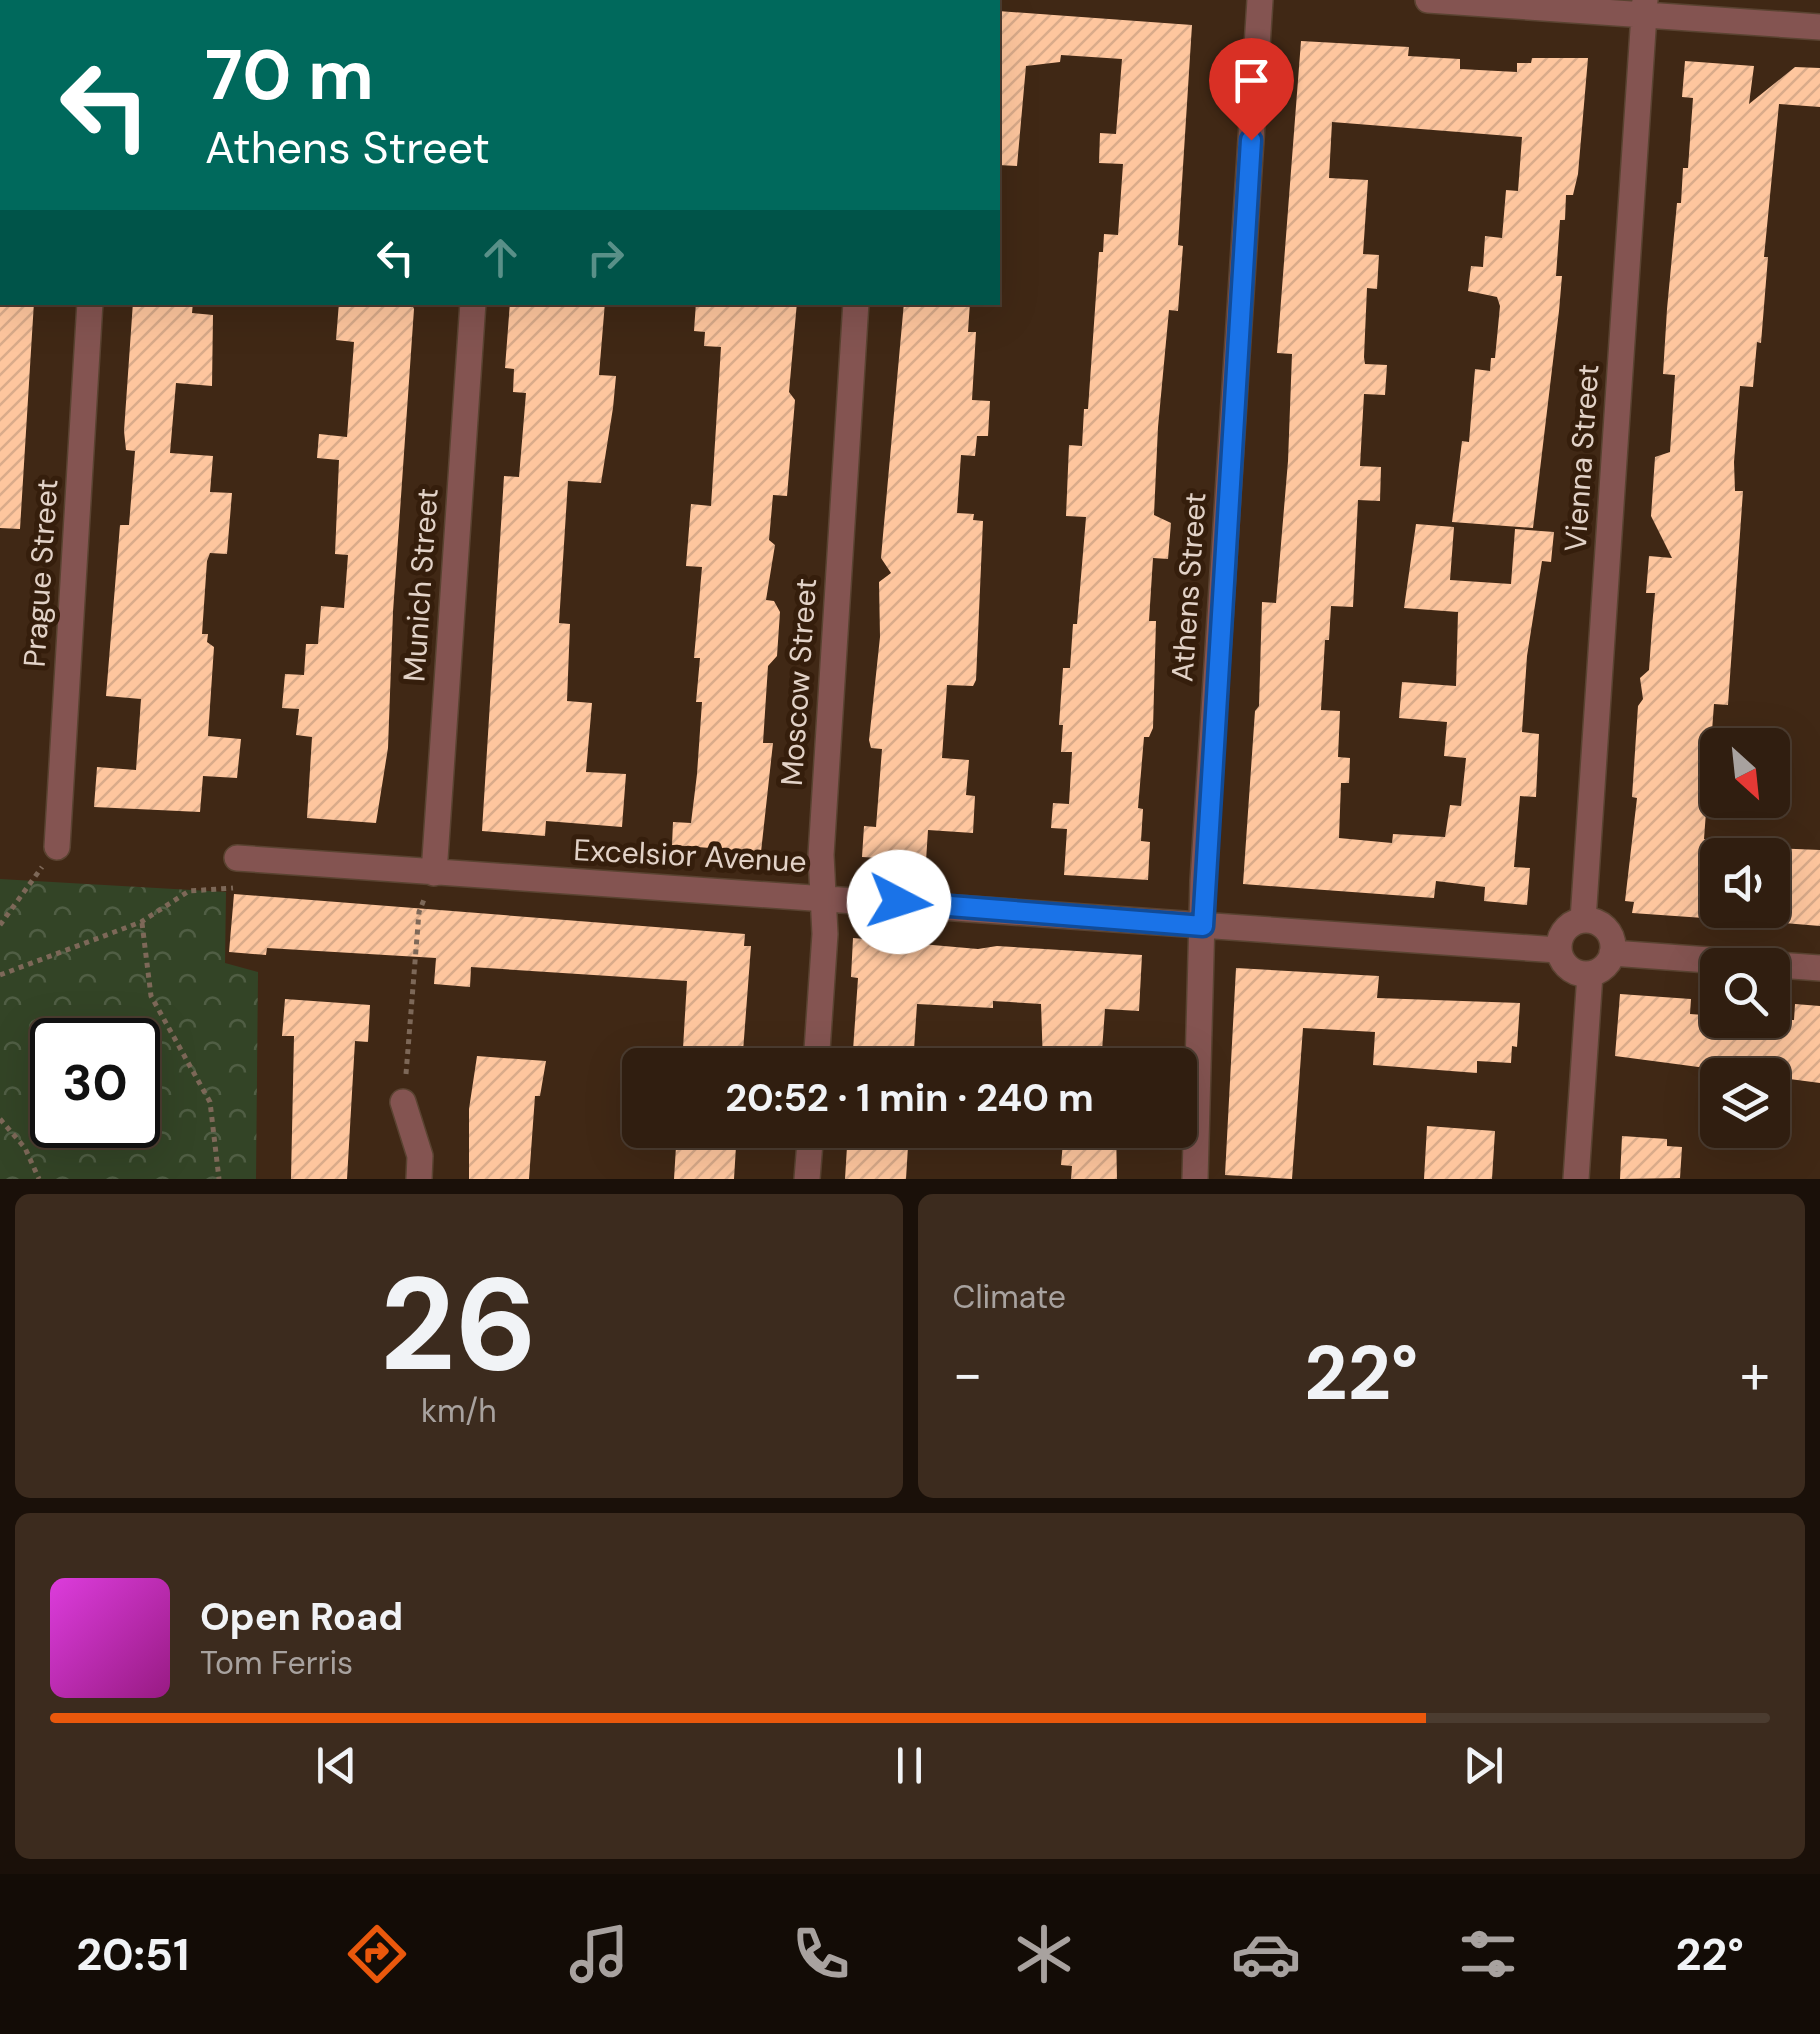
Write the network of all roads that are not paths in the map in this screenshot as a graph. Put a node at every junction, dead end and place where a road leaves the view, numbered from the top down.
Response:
1 (1260, 0) edge
2 (1428, 0) edge
3 (1644, 7) edge
4 (1820, 27) edge
5 (90, 305) edge
6 (473, 305) edge
7 (856, 305) edge
8 (57, 847) road end
9 (237, 858) dead end
10 (434, 873) junction
11 (823, 896) junction
12 (1583, 920) junction
13 (1203, 926) junction
14 (1558, 950) junction
15 (1612, 954) junction
16 (1820, 968) edge
17 (1590, 974) junction
18 (817, 1048) edge
19 (404, 1102) road end
20 (810, 1148) edge
21 (419, 1179) edge
22 (808, 1179) edge
23 (1195, 1179) edge
24 (1576, 1179) edge

1 - 13 street, Athens Street
2 - 3 street
3 - 4 street
3 - 12 street, Vienna Street
5 - 8 street, Prague Street
6 - 10 street, Munich Street
7 - 11 street, Moscow Street
9 - 10 street, Excelsior Avenue
10 - 11 street, Excelsior Avenue
11 - 13 street, Excelsior Avenue
11 - 18 street, Moscow Street
12 - 14 street
12 - 15 street
13 - 14 street, Excelsior Avenue
13 - 23 street, Athens Street
14 - 17 street
15 - 16 street
15 - 17 street
17 - 24 street
19 - 21 street
20 - 22 street

